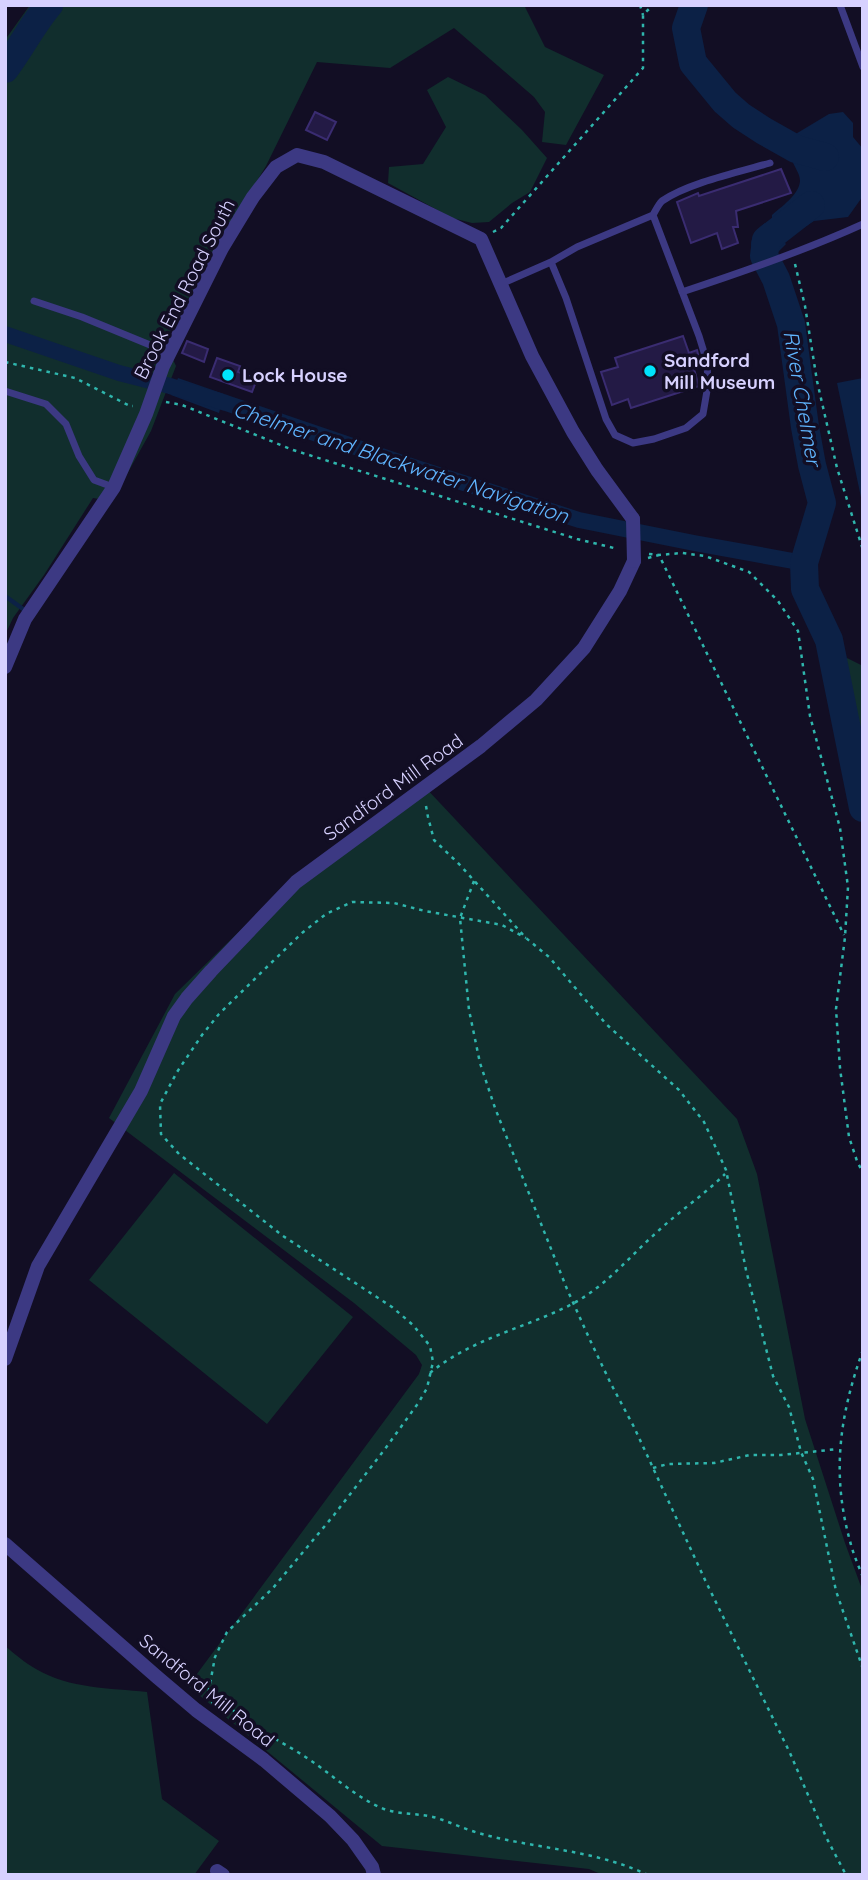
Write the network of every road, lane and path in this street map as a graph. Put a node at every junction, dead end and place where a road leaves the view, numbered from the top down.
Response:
1 (640, 5) edge
2 (653, 5) edge
3 (840, 5) edge
4 (643, 15) junction
5 (863, 67) edge
6 (770, 163) dead end
7 (653, 215) junction
8 (863, 225) edge
9 (481, 239) junction
10 (793, 254) junction
11 (551, 262) junction
12 (500, 284) junction
13 (681, 292) junction
14 (34, 301) dead end
15 (166, 361) junction
16 (5, 362) edge
17 (5, 391) edge
18 (151, 399) junction
19 (114, 487) junction
20 (863, 550) edge
21 (647, 554) dead end
22 (659, 555) junction
23 (629, 556) junction
24 (5, 667) edge
25 (424, 786) junction
26 (474, 880) junction
27 (460, 918) junction
28 (845, 937) junction
29 (526, 938) junction
30 (727, 1173) junction
31 (863, 1173) edge
32 (574, 1303) junction
33 (863, 1350) edge
34 (5, 1359) edge
35 (430, 1373) junction
36 (839, 1448) junction
37 (801, 1452) junction
38 (653, 1468) junction
39 (5, 1544) edge
40 (863, 1577) edge
41 (863, 1669) edge
42 (374, 1875) edge
43 (648, 1875) edge
44 (846, 1875) edge

1 - 4 path
2 - 4 path
3 - 5 lane
4 - 9 path
6 - 7 lane
7 - 11 lane
7 - 13 lane
8 - 10 lane
9 - 12 street, Sandford Mill Road
9 - 15 street, Brook End Road South
10 - 13 lane
10 - 20 path
11 - 12 lane
11 - 13 lane
12 - 23 street, Sandford Mill Road, bridge
14 - 15 lane
15 - 18 street, Brook End Road South
16 - 18 path
17 - 19 lane
18 - 19 street, Brook End Road South
18 - 23 path
19 - 24 street, Brook End Road South
21 - 22 path
22 - 28 path
22 - 28 path
23 - 25 street, Sandford Mill Road
25 - 26 path
25 - 34 street, Sandford Mill Road
26 - 27 path
26 - 29 path
27 - 29 path
27 - 32 path
27 - 35 path
28 - 31 path
29 - 30 path
30 - 32 path
30 - 37 path
32 - 35 path
32 - 38 path
33 - 36 path
35 - 43 path
36 - 37 path
36 - 40 path
37 - 38 path
37 - 41 path
38 - 44 path
39 - 42 street, Sandford Mill Road

